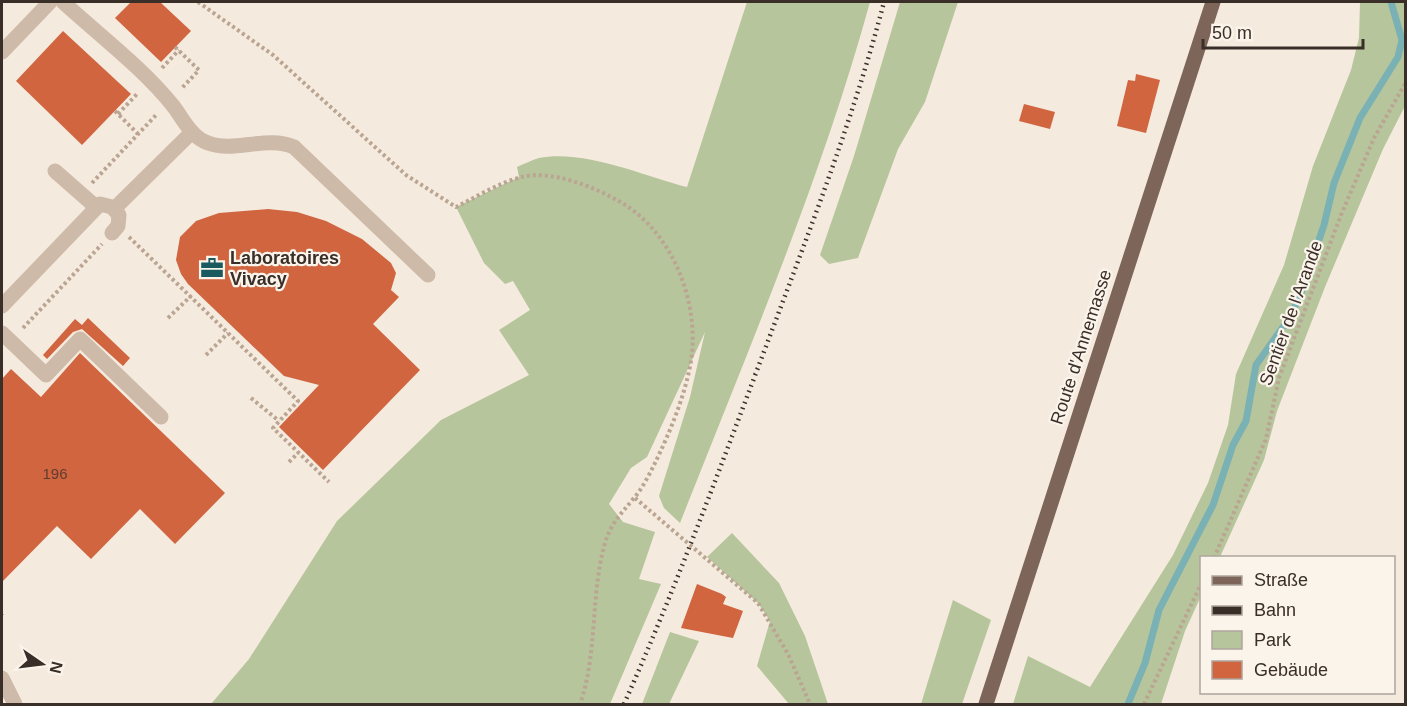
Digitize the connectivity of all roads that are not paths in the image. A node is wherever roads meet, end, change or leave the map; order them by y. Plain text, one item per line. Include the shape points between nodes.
1 (50, 2) edge
2 (63, 2) edge
3 (1213, 2) edge
4 (2, 52) edge
5 (192, 132) junction
6 (55, 171) dead end
7 (96, 207) junction
8 (114, 209) junction
9 (115, 230) road end
10 (428, 275) dead end
11 (2, 305) edge
12 (6, 337) edge
13 (161, 417) dead end
14 (2, 678) edge
15 (15, 705) edge
16 (986, 705) edge

1 - 4 street
2 - 5 street via 169,102
3 - 16 main road, Route d'Annemasse
5 - 8 street
5 - 10 street via 206,143 218,145 271,142 294,147
6 - 7 street
7 - 8 street via 104,204
7 - 11 street
8 - 9 street via 119,215
12 - 13 street via 46,375 80,339
14 - 15 street

